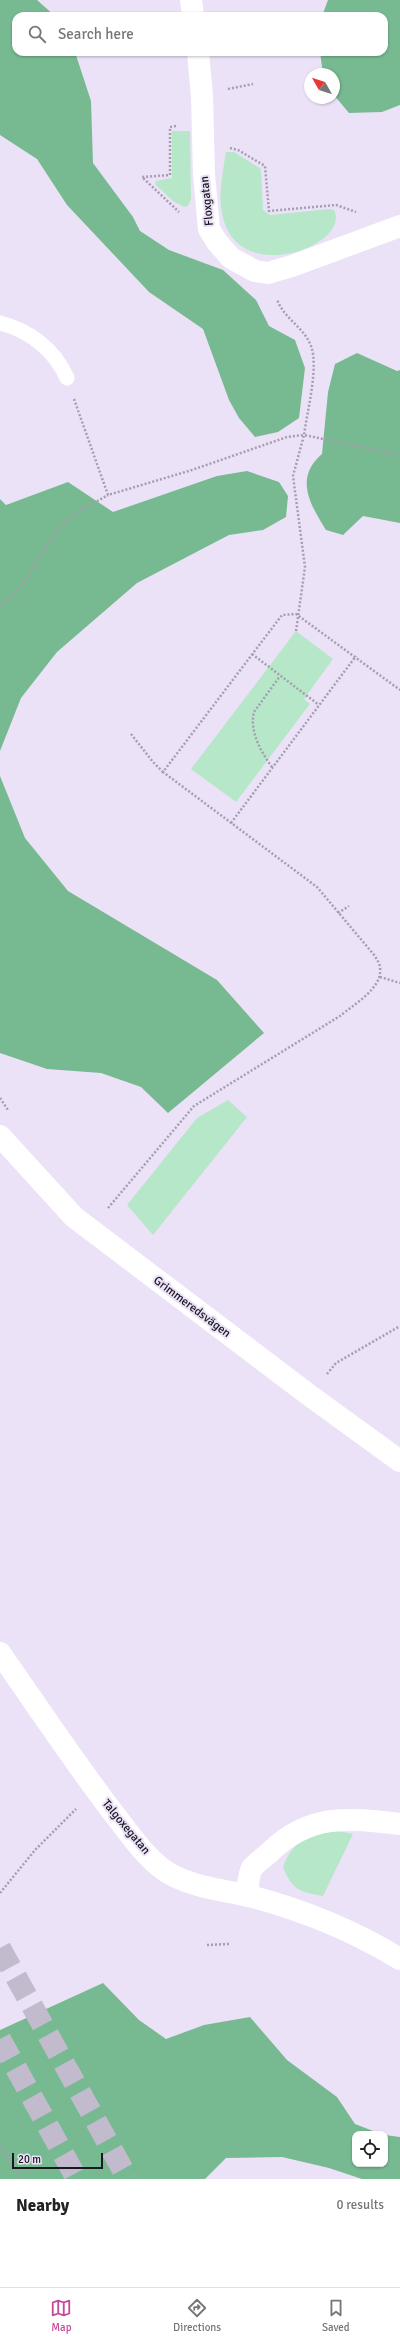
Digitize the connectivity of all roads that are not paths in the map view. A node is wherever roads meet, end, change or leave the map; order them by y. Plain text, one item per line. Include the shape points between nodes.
1 (191, 0) edge
2 (192, 12) edge
3 (198, 56) edge
4 (400, 226) edge
5 (0, 323) edge
6 (67, 378) road end
7 (0, 1136) edge
8 (400, 1461) edge
9 (0, 1653) edge
10 (400, 1824) edge
11 (246, 1896) junction
12 (400, 1959) edge

1 - 2 street
3 - 4 street, Floxgatan via 209,229 232,258 255,271 268,273
5 - 6 lane via 13,326 38,341 54,356
7 - 8 street, Grimmeredsvägen via 74,1217
9 - 11 street, Talgoxegatan via 96,1791 142,1849 170,1874 193,1884
10 - 11 street via 351,1819 324,1821 301,1830 279,1843 251,1869
11 - 12 street, Talgoxegatan via 301,1911 340,1926

